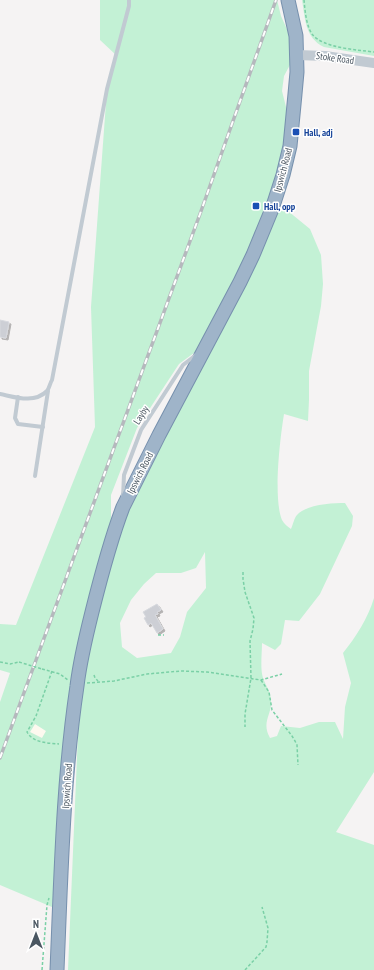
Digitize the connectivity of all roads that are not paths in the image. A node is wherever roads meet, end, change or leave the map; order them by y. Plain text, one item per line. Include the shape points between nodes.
1 (129, 0) edge
2 (288, 3) edge
3 (297, 55) junction
4 (374, 63) edge
5 (206, 348) junction
6 (48, 391) junction
7 (0, 394) edge
8 (18, 397) junction
9 (42, 428) junction
10 (35, 476) dead end
11 (123, 507) junction
12 (57, 970) edge

1 - 6 lane via 107,89
2 - 3 highway, Ipswich Road via 296,36
3 - 4 street, Stoke Road via 326,56
3 - 5 highway, Ipswich Road via 290,146 283,175 254,255
5 - 11 highway, Ipswich Road
5 - 11 lane, Layby via 183,365 141,430 124,475
6 - 8 lane via 39,397
6 - 9 lane
7 - 8 lane
8 - 9 lane via 16,422
9 - 10 lane
11 - 12 highway, Ipswich Road via 112,536 83,650 81,682 68,757

